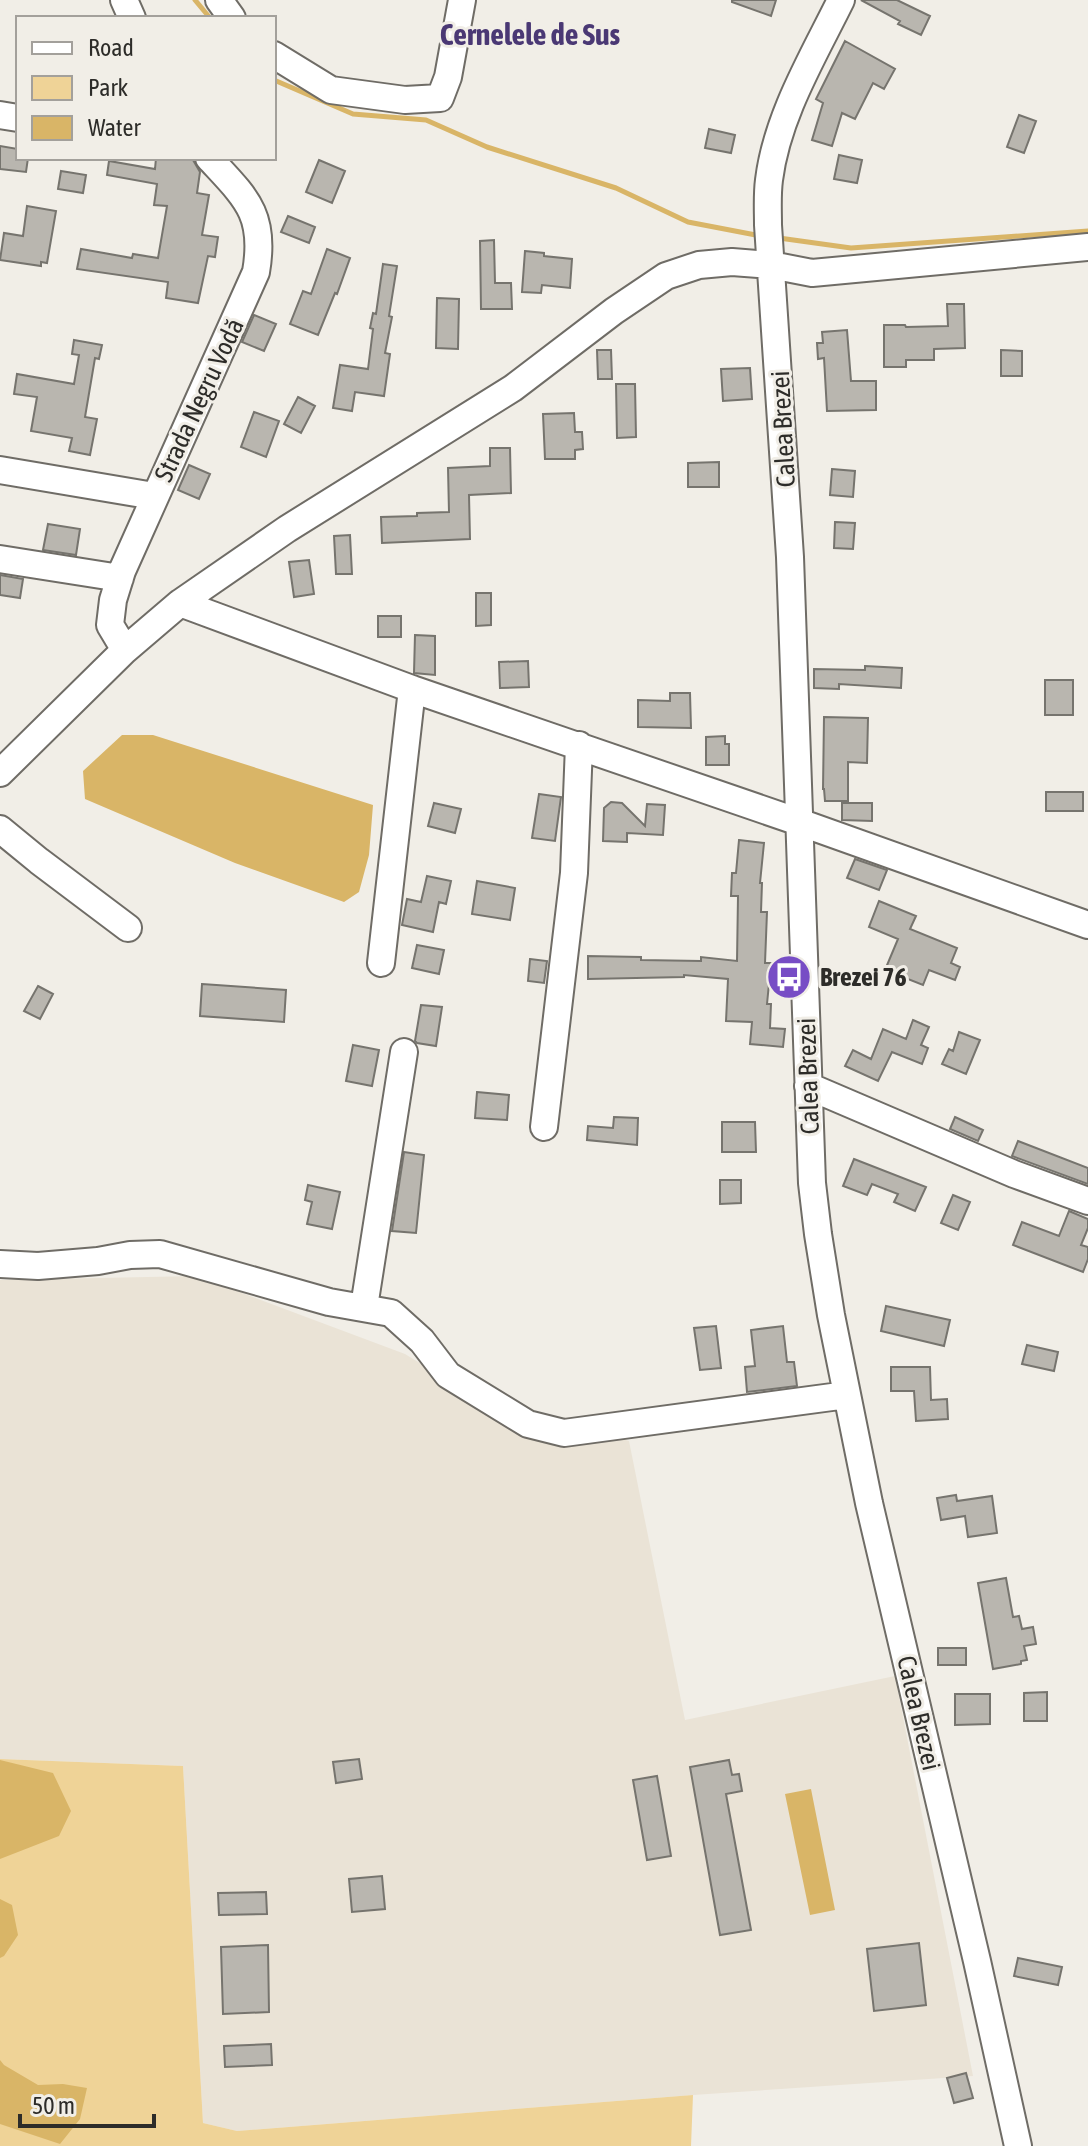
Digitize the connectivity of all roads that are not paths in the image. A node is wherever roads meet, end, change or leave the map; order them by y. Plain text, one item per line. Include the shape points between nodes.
1 (462, 0) edge
2 (841, 0) edge
3 (276, 56) edge
4 (211, 160) edge
5 (1088, 247) edge
6 (771, 265) junction
7 (0, 470) edge
8 (154, 496) junction
9 (0, 559) edge
10 (120, 578) junction
11 (180, 603) junction
12 (125, 650) junction
13 (412, 689) junction
14 (579, 745) junction
15 (0, 773) edge
16 (799, 822) junction
17 (0, 829) edge
18 (1088, 925) edge
19 (128, 928) dead end
20 (381, 963) dead end
21 (404, 1052) dead end
22 (808, 1086) junction
23 (544, 1127) dead end
24 (1088, 1201) edge
25 (0, 1264) edge
26 (364, 1307) junction
27 (847, 1395) junction
28 (1018, 2146) edge

1 - 3 street via 440,98 405,100 331,90
2 - 6 street, Calea Brezei via 780,131 769,181
4 - 8 street, Strada Negru Vodă via 251,208 260,248 256,272
5 - 6 street via 812,273
6 - 11 street via 699,265 666,276 513,388 287,529
6 - 16 street, Calea Brezei via 790,557
7 - 8 street
8 - 10 street, Strada Negru Vodă
9 - 10 street
10 - 12 street, Strada Negru Vodă via 110,625
11 - 12 street
11 - 13 street
12 - 15 street
13 - 14 street
13 - 20 street
14 - 16 street
14 - 23 street via 574,873
16 - 18 street
16 - 22 street, Calea Brezei
17 - 19 street
21 - 26 street
22 - 24 street
22 - 27 street, Calea Brezei via 818,1234
25 - 26 street via 38,1266 160,1254
26 - 27 street via 391,1313 448,1375 528,1424 564,1433
27 - 28 street, Calea Brezei

